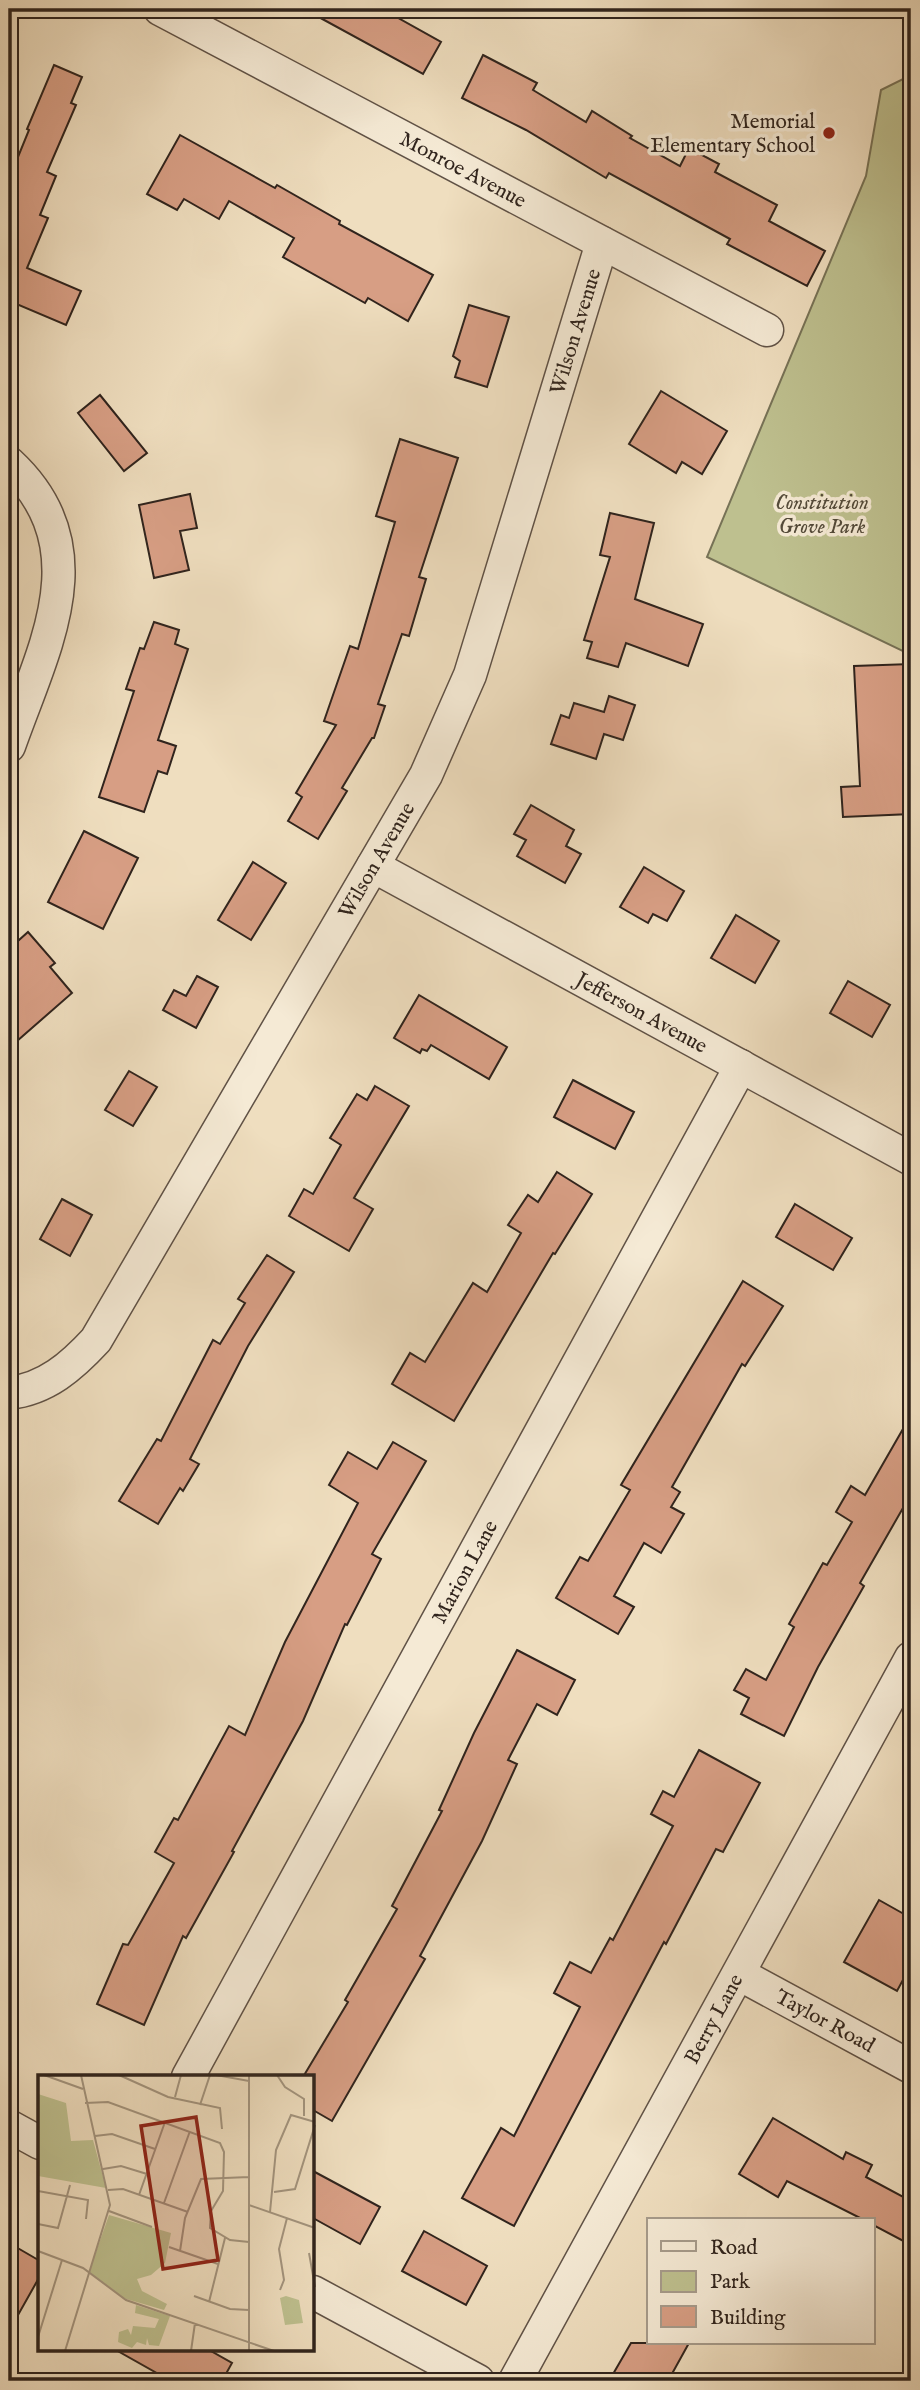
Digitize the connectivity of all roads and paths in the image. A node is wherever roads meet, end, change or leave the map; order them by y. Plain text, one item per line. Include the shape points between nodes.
1 (160, 9) edge
2 (602, 243) junction
3 (767, 330) dead end
4 (9, 463) edge
5 (9, 746) edge
6 (373, 866) junction
7 (741, 1066) junction
8 (911, 1159) edge
9 (9, 1393) edge
10 (911, 1658) edge
11 (739, 1973) junction
12 (911, 2067) edge
13 (189, 2075) edge
14 (9, 2126) edge
15 (38, 2142) edge
16 (315, 2293) edge
17 (478, 2381) edge
18 (515, 2381) edge

1 - 2 street, Monroe Avenue
2 - 3 street, Monroe Avenue
2 - 6 street, Wilson Avenue via 470,675 426,775
4 - 5 street via 32,487 48,516 58,547 60,580 55,613
6 - 7 street, Jefferson Avenue
6 - 9 street, Wilson Avenue via 96,1340 74,1364 46,1382
7 - 8 street, Jefferson Avenue
7 - 13 street, Marion Lane
10 - 11 street, Berry Lane
11 - 12 street, Taylor Road
11 - 18 street, Berry Lane
14 - 15 street
16 - 17 street

